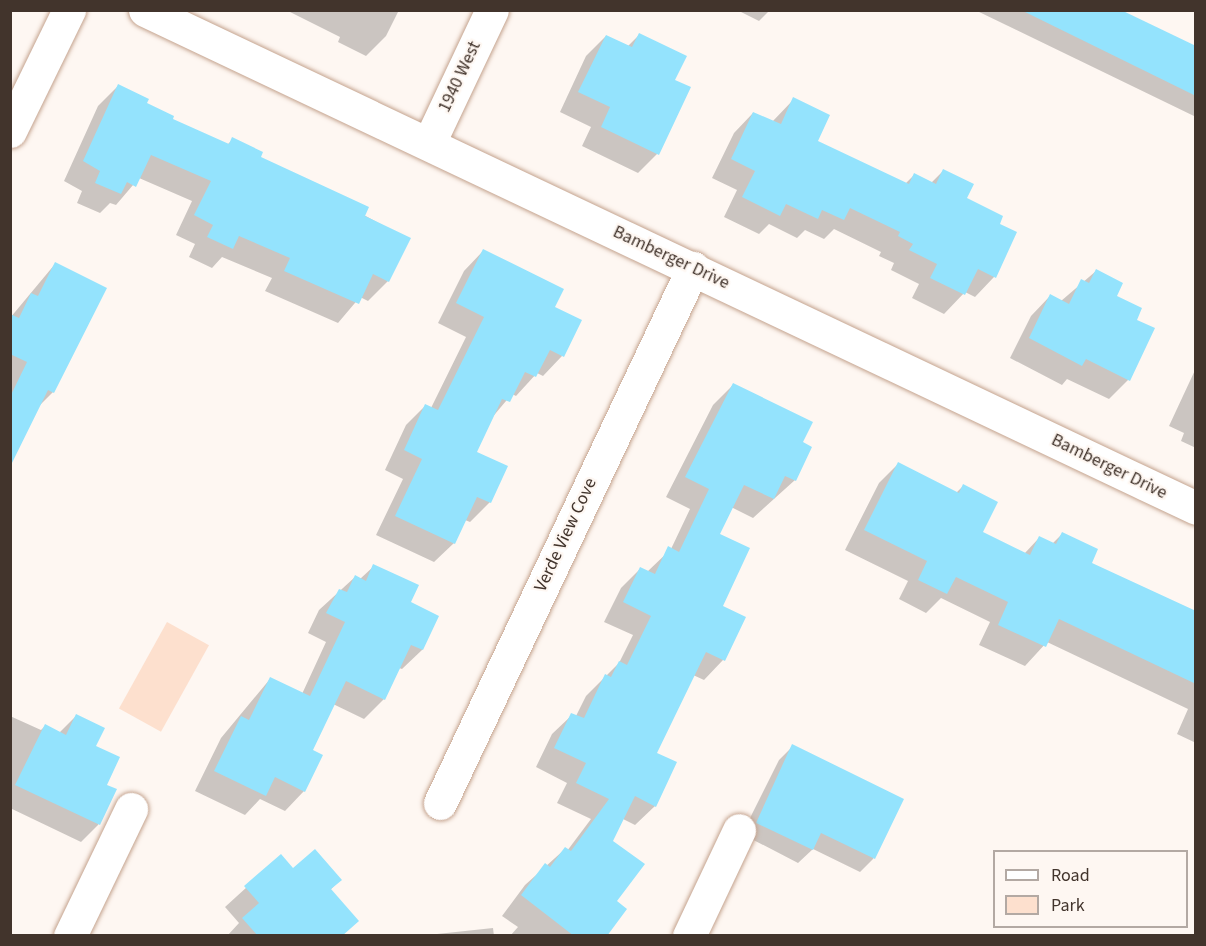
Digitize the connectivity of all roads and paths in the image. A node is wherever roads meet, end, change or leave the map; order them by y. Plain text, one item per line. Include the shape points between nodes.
1 (69, 10) edge
2 (145, 10) edge
3 (492, 10) edge
4 (10, 131) edge
5 (429, 143) junction
6 (693, 268) junction
7 (1196, 508) edge
8 (440, 803) dead end
9 (131, 809) dead end
10 (739, 830) dead end
11 (70, 936) edge
12 (689, 936) edge

1 - 4 street
2 - 5 street, Bamberger Drive
3 - 5 street, 1940 West
5 - 6 street, Bamberger Drive
6 - 7 street, Bamberger Drive
6 - 8 street, Verde View Cove
9 - 11 street
10 - 12 street

